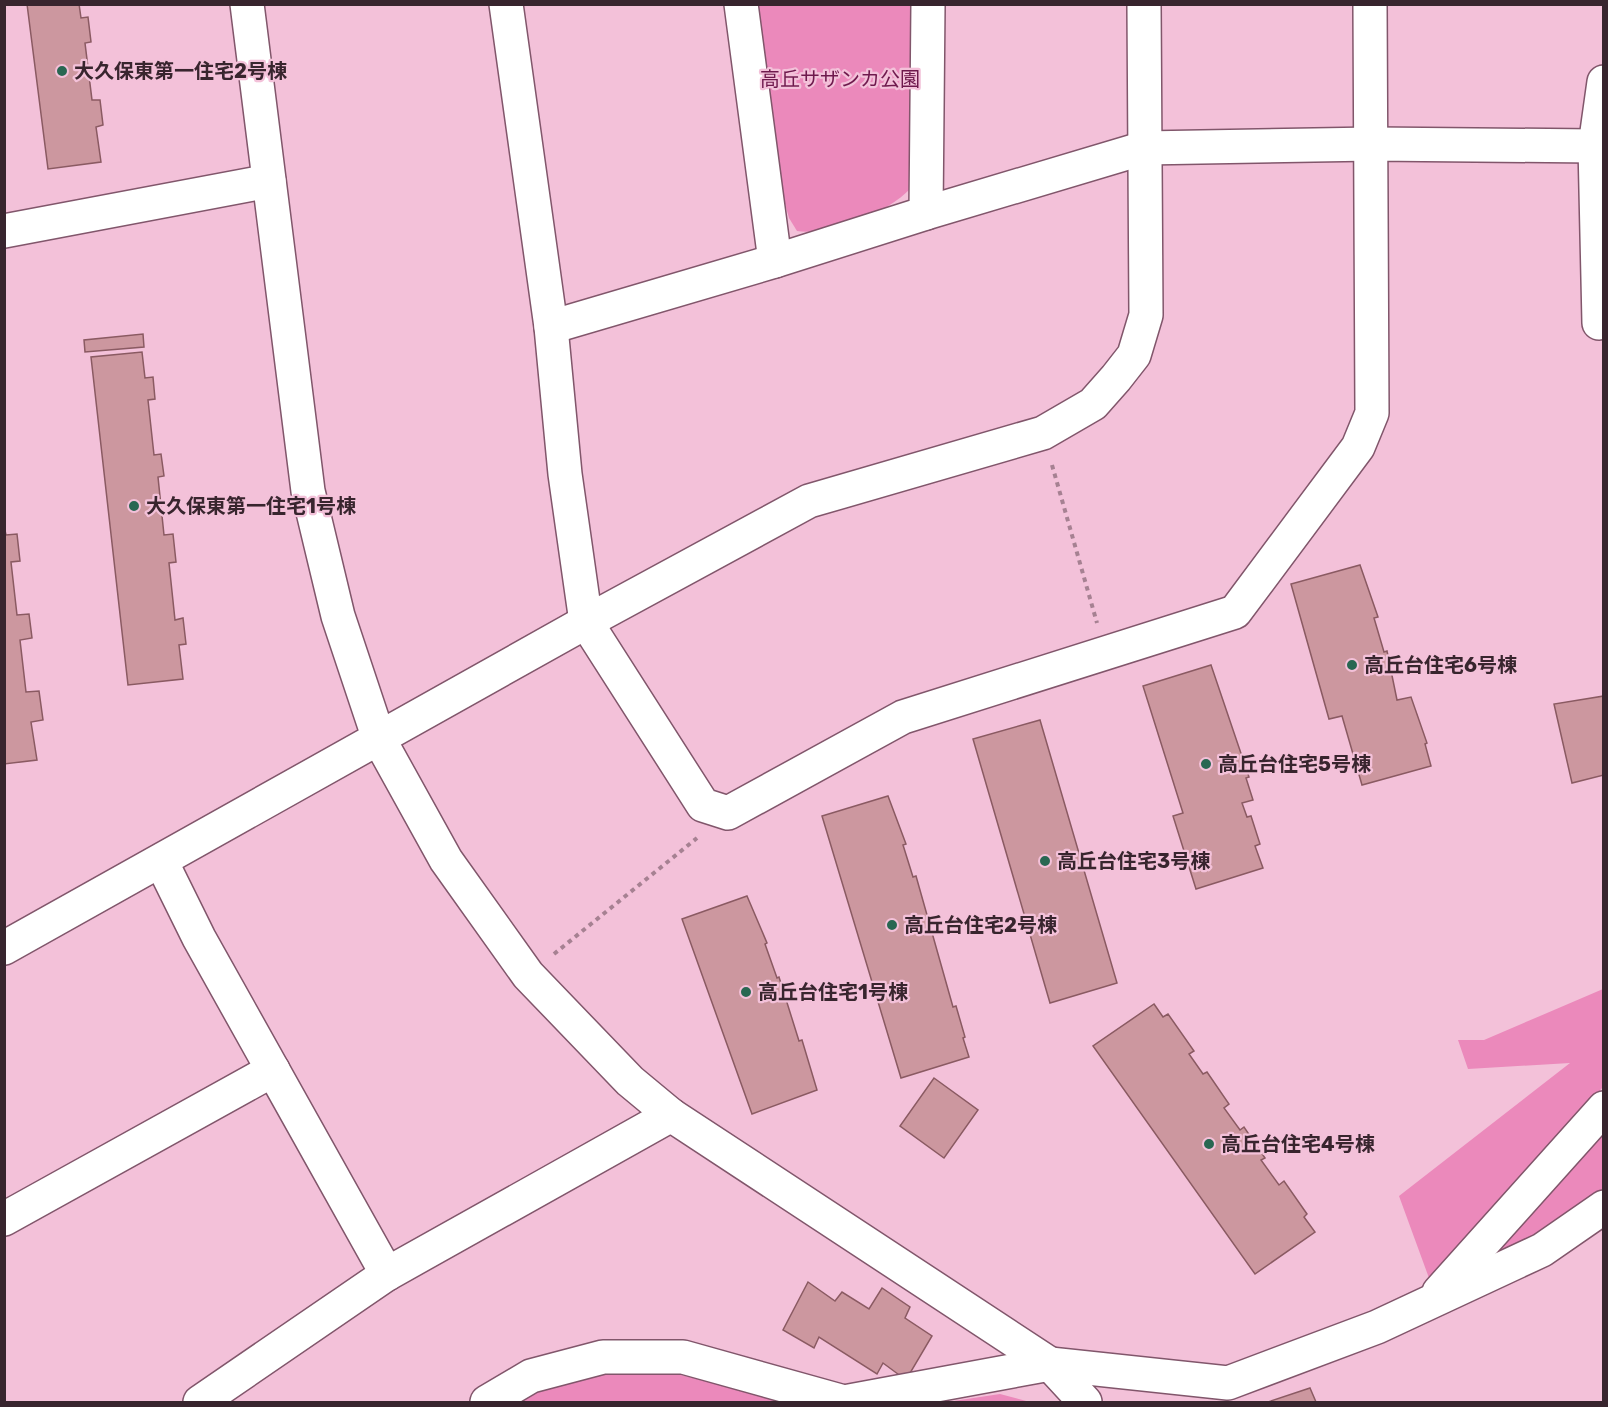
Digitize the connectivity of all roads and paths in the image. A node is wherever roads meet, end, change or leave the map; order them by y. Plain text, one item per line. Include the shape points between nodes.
1 (247, 4) edge
2 (506, 4) edge
3 (741, 4) edge
4 (928, 4) edge
5 (1144, 4) edge
6 (1371, 4) edge
7 (1604, 82) edge
8 (1373, 144) junction
9 (1595, 146) junction
10 (1144, 148) junction
11 (269, 181) junction
12 (926, 213) junction
13 (4, 231) edge
14 (775, 261) junction
15 (1599, 323) dead end
16 (551, 327) junction
17 (1043, 433) junction
18 (586, 622) junction
19 (1105, 652) junction
20 (379, 739) junction
21 (728, 813) junction
22 (161, 861) junction
23 (4, 948) edge
24 (528, 975) junction
25 (273, 1070) junction
26 (1604, 1108) edge
27 (671, 1115) junction
28 (1604, 1207) edge
29 (4, 1219) edge
30 (387, 1274) junction
31 (1432, 1300) junction
32 (1050, 1364) junction
33 (200, 1402) edge
34 (487, 1402) edge
35 (1085, 1402) edge

1 - 11 street
2 - 16 street
3 - 14 street
4 - 12 street
5 - 10 street
6 - 8 street
7 - 9 street
8 - 9 street
8 - 10 street
8 - 19 street via 1372,413 1358,447 1235,612
9 - 15 street
10 - 12 street
10 - 17 street via 1146,315 1134,355 1093,404
11 - 13 street
11 - 20 street via 308,491 338,616
12 - 14 street
14 - 16 street
16 - 18 street via 565,474
17 - 18 street via 809,501
17 - 19 path
18 - 20 street
18 - 21 street via 704,805
19 - 21 street via 903,717
20 - 22 street
20 - 24 street via 446,860
21 - 24 path
22 - 23 street
22 - 25 street
24 - 27 street via 630,1081
25 - 29 street
25 - 30 street
26 - 31 street
27 - 30 street
27 - 32 street
28 - 31 street via 1542,1251
30 - 33 street
31 - 32 street via 1377,1327 1228,1383
32 - 34 street via 844,1402 683,1357 603,1357 531,1376
32 - 35 street

